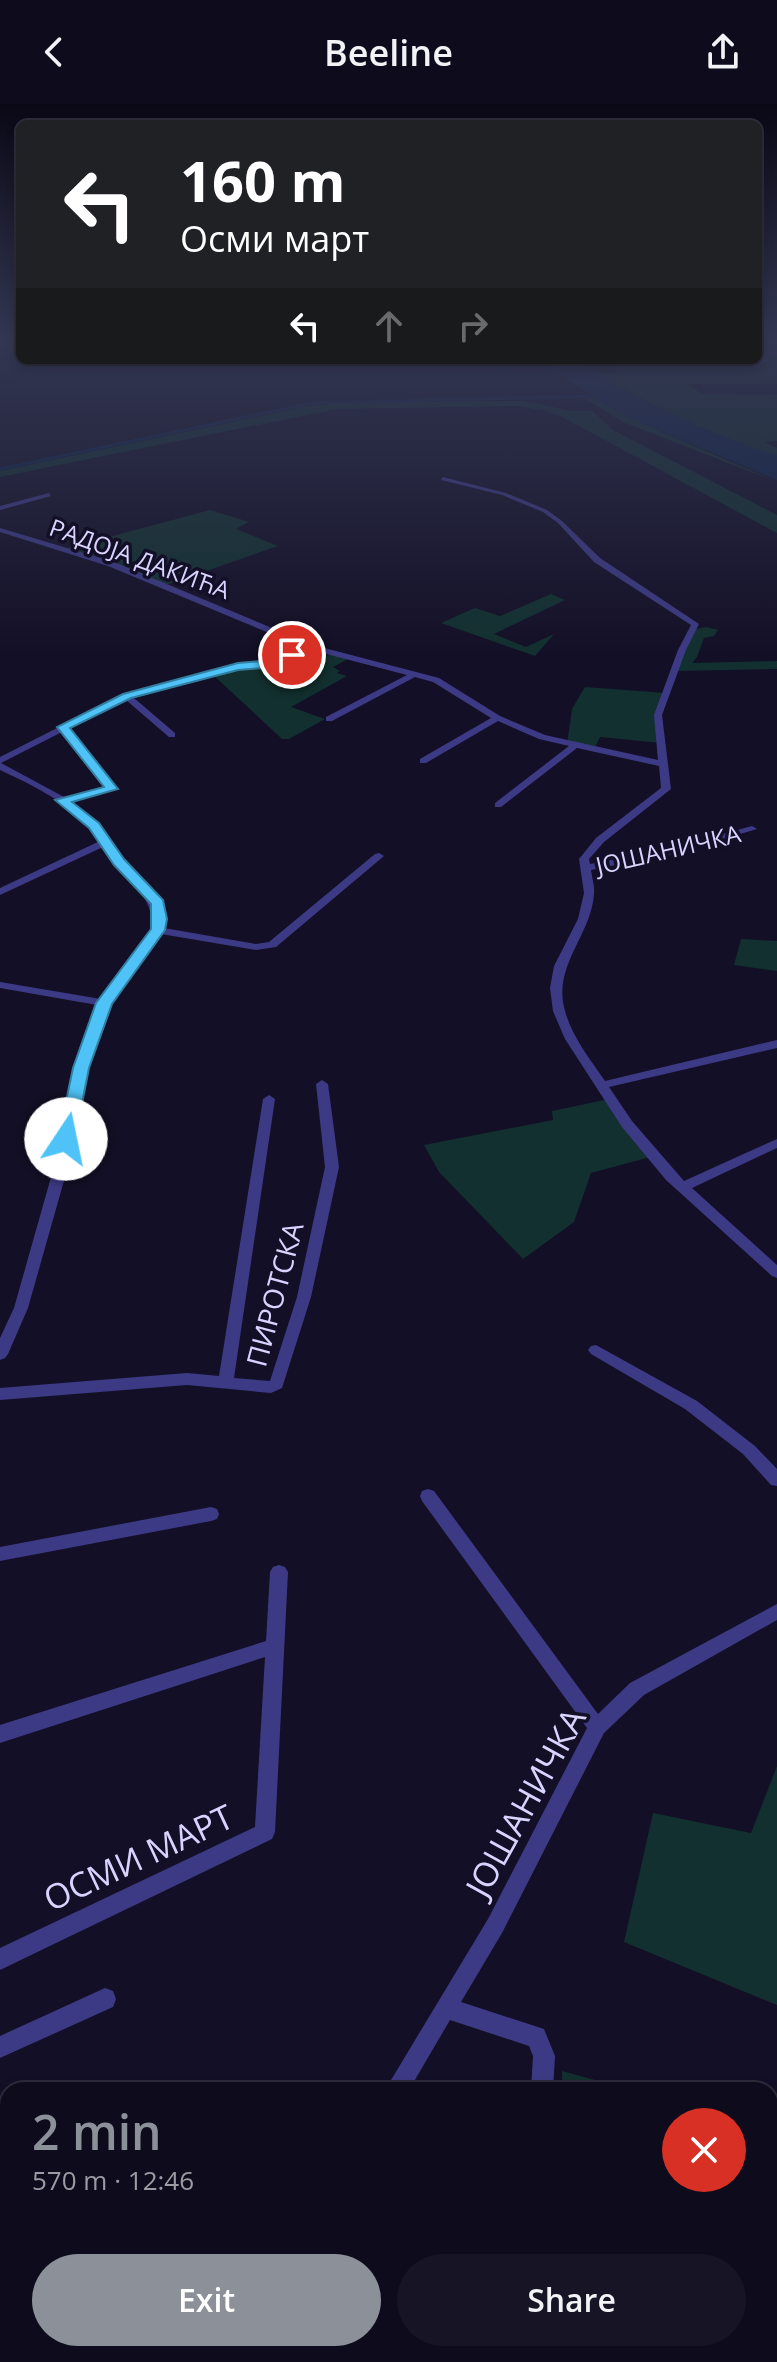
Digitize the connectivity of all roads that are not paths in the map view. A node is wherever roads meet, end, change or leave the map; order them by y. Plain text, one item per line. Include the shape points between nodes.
1 (443, 479) dead end
2 (49, 495) dead end
3 (0, 508) edge
4 (0, 530) edge
5 (310, 647) junction
6 (415, 674) junction
7 (127, 696) junction
8 (497, 718) junction
9 (329, 719) dead end
10 (63, 727) junction
11 (172, 735) dead end
12 (574, 746) junction
13 (423, 761) dead end
14 (0, 763) edge
15 (663, 764) junction
16 (62, 800) junction
17 (498, 805) dead end
18 (752, 829) dead end
19 (105, 842) junction
20 (379, 856) dead end
21 (584, 868) junction
22 (0, 892) edge
23 (158, 930) junction
24 (0, 985) edge
25 (104, 1003) junction
26 (777, 1044) edge
27 (322, 1084) dead end
28 (602, 1085) junction
29 (269, 1099) dead end
30 (777, 1143) edge
31 (683, 1187) junction
32 (777, 1273) edge
33 (596, 1350) dead end
34 (0, 1354) edge
35 (226, 1381) junction
36 (0, 1394) edge
37 (777, 1480) edge
38 (428, 1496) dead end
39 (211, 1514) dead end
40 (0, 1554) edge
41 (279, 1572) dead end
42 (777, 1611) edge
43 (274, 1646) junction
44 (597, 1727) junction
45 (0, 1734) edge
46 (0, 1959) edge
47 (105, 1999) dead end
48 (446, 2008) junction
49 (0, 2047) edge
50 (401, 2082) edge
51 (542, 2082) edge

1 - 15 street via 545,511 597,560 695,624 658,715
2 - 3 street, РАДОЈА ДАКИЋА
4 - 5 street, РАДОЈА ДАКИЋА via 111,564
5 - 6 street
5 - 7 street via 275,664 238,667
6 - 8 street via 436,680
6 - 9 street
7 - 10 street
7 - 11 street
8 - 12 street
8 - 13 street
10 - 14 street
10 - 16 street via 112,789
12 - 15 street
12 - 17 street
14 - 16 street
15 - 21 street, ЈОШАНИЧКА via 666,789 600,840 584,859
16 - 19 street
18 - 21 street, ЈОШАНИЧКА
19 - 22 street
19 - 23 street via 158,903
20 - 23 street via 272,945 256,947
21 - 28 street, ЈОШАНИЧКА via 589,893 583,919 560,966 557,999 571,1039
23 - 25 street
24 - 25 street
25 - 34 street via 81,1068 62,1163 21,1308
26 - 28 street
27 - 35 street, ПИРОТСКА via 332,1167 304,1297 278,1382 271,1387
28 - 31 street, ЈОШАНИЧКА via 627,1124
29 - 35 street
30 - 31 street
31 - 32 street, ЈОШАНИЧКА
33 - 37 street via 695,1407
35 - 36 street, ПИРОТСКА via 148,1380
38 - 44 street
39 - 40 street
41 - 43 street, ОСМИ МАРТ
42 - 44 street, ЈОШАНИЧКА via 637,1689
43 - 45 street
43 - 46 street, ОСМИ МАРТ via 265,1832
44 - 48 street, ЈОШАНИЧКА via 495,1926
47 - 49 street
48 - 50 street, ЈОШАНИЧКА
48 - 51 street via 536,2037 544,2056

